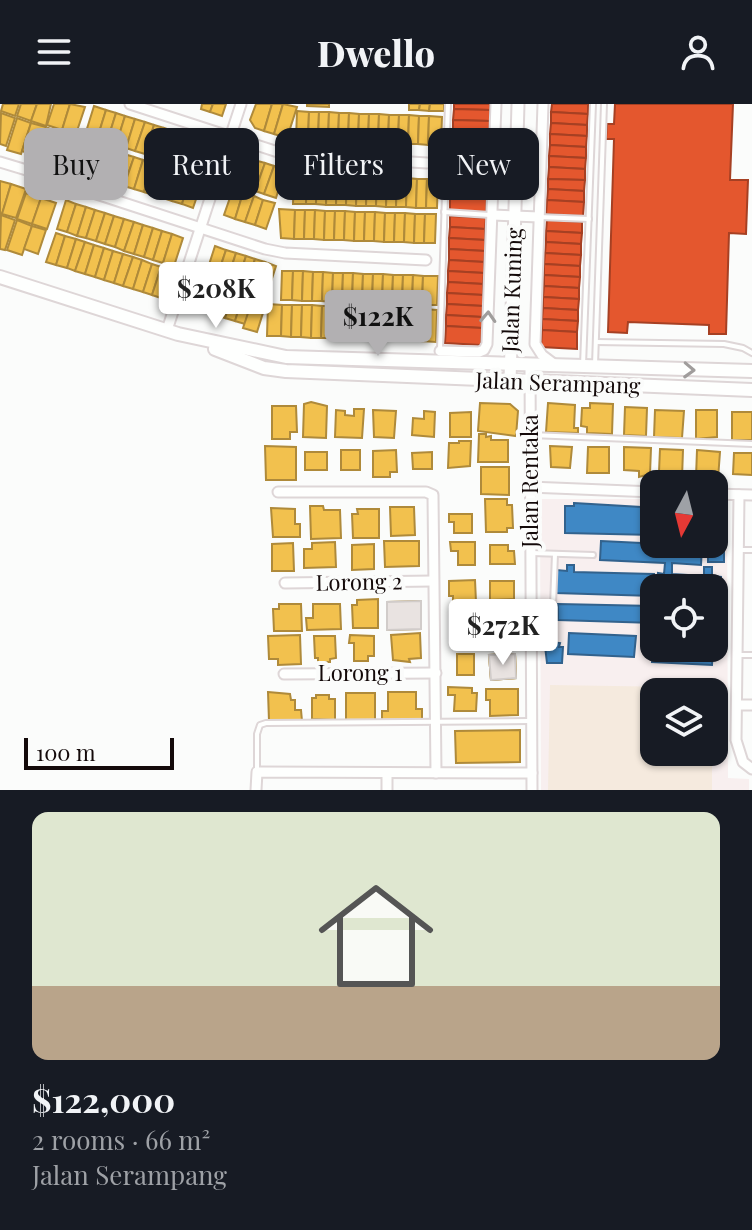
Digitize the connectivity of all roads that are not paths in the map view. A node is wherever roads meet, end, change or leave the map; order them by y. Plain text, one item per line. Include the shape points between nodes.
1 (130, 104) edge
2 (241, 104) edge
3 (448, 104) edge
4 (496, 104) edge
5 (518, 104) edge
6 (543, 104) edge
7 (593, 104) edge
8 (604, 104) edge
9 (206, 128) edge
10 (234, 128) edge
11 (259, 144) edge
12 (0, 162) edge
13 (427, 163) dead end
14 (24, 169) edge
15 (115, 200) edge
16 (211, 200) edge
17 (444, 212) junction
18 (493, 215) junction
19 (515, 216) junction
20 (539, 217) junction
21 (589, 219) junction
22 (202, 228) junction
23 (426, 260) dead end
24 (0, 277) edge
25 (172, 332) junction
26 (596, 342) junction
27 (440, 351) joint
28 (752, 353) edge
29 (510, 364) junction
30 (530, 365) junction
31 (558, 366) junction
32 (589, 367) junction
33 (752, 371) edge
34 (510, 381) junction
35 (530, 382) junction
36 (752, 390) edge
37 (530, 435) junction
38 (752, 444) edge
39 (529, 487) junction
40 (640, 491) edge
41 (278, 492) dead end
42 (728, 495) edge
43 (739, 495) junction
44 (752, 495) edge
45 (738, 550) junction
46 (752, 550) edge
47 (530, 553) junction
48 (555, 554) junction
49 (593, 555) dead end
50 (433, 581) junction
51 (285, 583) dead end
52 (738, 602) junction
53 (752, 602) edge
54 (552, 631) dead end
55 (737, 655) junction
56 (752, 655) edge
57 (436, 673) junction
58 (284, 674) dead end
59 (737, 705) junction
60 (752, 705) edge
61 (531, 721) junction
62 (436, 722) junction
63 (752, 769) edge
64 (257, 772) junction
65 (387, 773) junction
66 (436, 773) junction
67 (532, 773) junction
68 (256, 790) edge
69 (387, 790) edge
70 (532, 790) edge

1 - 9 street
2 - 10 street
3 - 17 lane
4 - 18 street
5 - 19 street, Jalan Kuning
6 - 20 street
7 - 21 lane
8 - 26 lane
11 - 13 street via 298,156
12 - 14 street
15 - 22 street
16 - 22 street
17 - 18 lane
17 - 27 lane
18 - 19 street
27 -> 18 street via 479,352 487,344
19 - 20 street
19 - 29 street, Jalan Kuning
20 - 21 lane
20 - 31 street via 535,344
21 - 32 lane
22 - 23 street via 285,253
22 - 25 street
24 - 25 main road, Jalan Serampang
25 - 29 main road, Jalan Serampang via 286,357
25 - 34 main road, Jalan Serampang via 264,368
26 - 28 lane via 724,344
26 - 32 lane
29 - 30 main road, Jalan Serampang
29 - 34 street, Jalan Kuning
30 - 31 main road, Jalan Serampang
30 - 35 street, Jalan Rentaka
31 - 32 main road, Jalan Serampang
32 -> 33 main road, Jalan Serampang
34 - 35 main road, Jalan Serampang
35 - 36 main road, Jalan Serampang
35 - 37 street, Jalan Rentaka
37 - 38 lane
37 - 39 street, Jalan Rentaka
39 - 40 street
39 - 47 street, Jalan Rentaka
41 - 50 street via 433,495
42 - 43 street
43 - 44 street
43 - 45 street
45 - 46 lane
45 - 52 street
47 - 48 lane
47 - 61 street, Jalan Rentaka
48 - 49 lane
48 - 54 lane
50 - 51 street, Lorong 2
50 - 57 street
52 - 53 street
52 - 55 street
55 - 56 lane
55 - 59 street
57 - 58 street, Lorong 1
57 - 62 street
59 - 60 street
59 - 63 street via 737,749
61 - 62 lane
61 - 67 street, Jalan Rentaka
62 - 64 lane via 260,725
62 - 66 street
64 - 65 street
64 - 68 street
65 - 66 street
65 - 69 street
66 - 67 street
67 - 70 street, Jalan Rentaka

